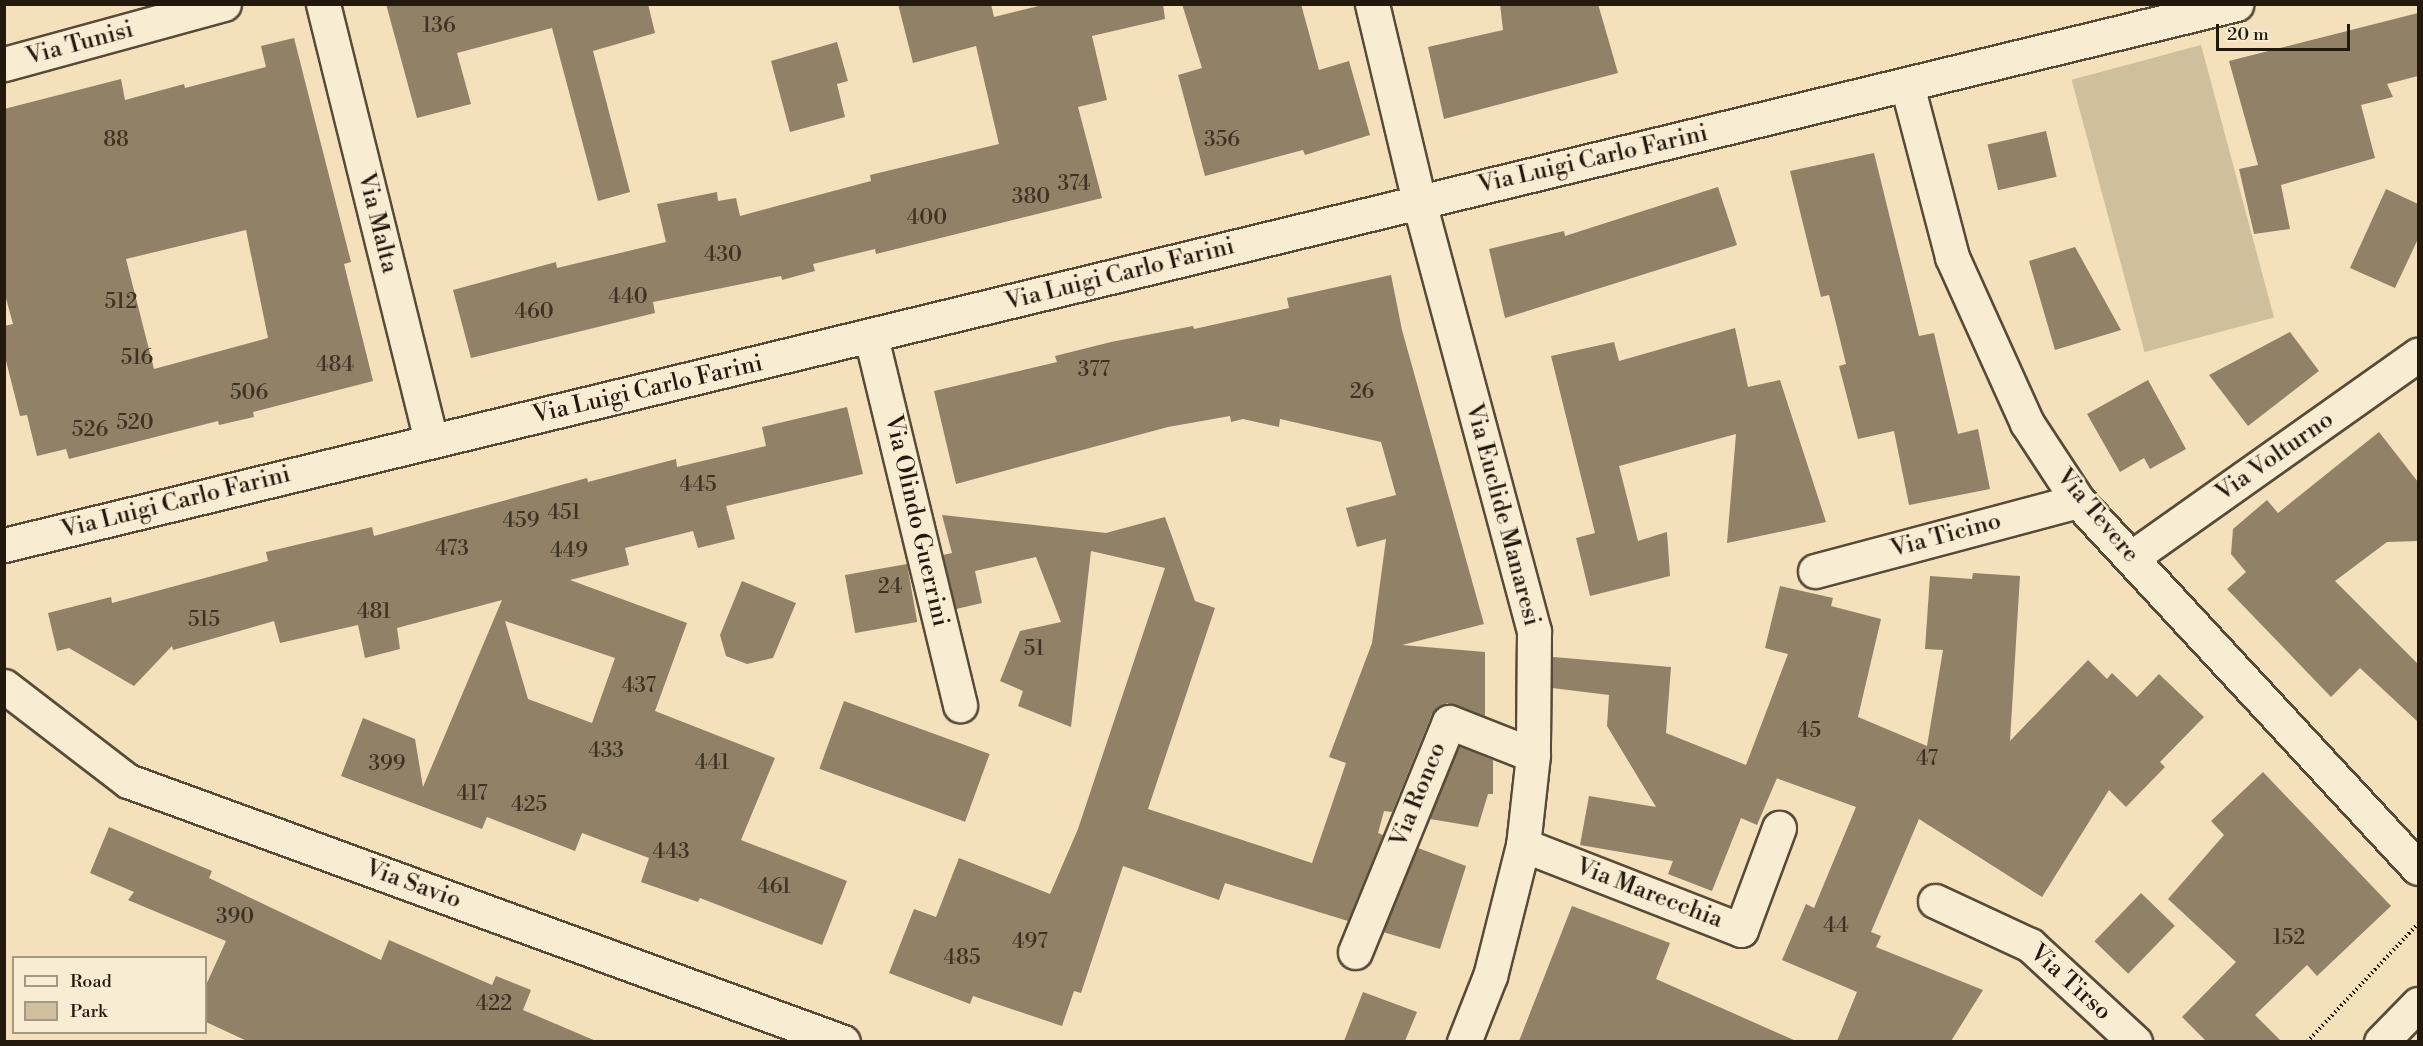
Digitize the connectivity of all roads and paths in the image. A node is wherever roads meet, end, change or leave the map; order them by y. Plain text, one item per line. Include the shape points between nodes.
1 (224, 4) edge
2 (323, 4) edge
3 (1372, 4) edge
4 (2236, 4) edge
5 (4, 64) edge
6 (1907, 86) junction
7 (1419, 202) junction
8 (872, 337) junction
9 (2418, 355) edge
10 (430, 441) junction
11 (2078, 501) junction
12 (4, 545) edge
13 (2131, 558) junction
14 (1815, 571) dead end
15 (4, 686) edge
16 (960, 705) dead end
17 (1533, 755) junction
18 (1779, 828) dead end
19 (1523, 845) junction
20 (2418, 868) edge
21 (1935, 901) dead end
22 (2418, 924) edge
23 (1354, 952) dead end
24 (2418, 1004) edge
25 (843, 1041) edge
26 (1464, 1041) edge
27 (2135, 1041) edge
28 (2307, 1041) edge
29 (2381, 1041) edge

1 - 5 street, Via Tunisi
2 - 10 street, Via Malta
3 - 7 street, Via Euclide Manaresi
4 - 6 street, Via Luigi Carlo Farini
6 - 7 street, Via Luigi Carlo Farini
6 - 11 street, Via Tevere via 1952,257 2027,423
7 - 8 street, Via Luigi Carlo Farini
7 - 17 street, Via Euclide Manaresi via 1534,631
8 - 10 street, Via Luigi Carlo Farini
8 - 16 street, Via Olindo Guerrini
9 - 13 street, Via Volturno
10 - 12 street, Via Luigi Carlo Farini
11 - 13 street, Via Tevere
11 - 14 street, Via Ticino
13 - 20 street, Via Tevere
15 - 25 street, Via Savio via 128,781
17 - 19 street, Via Euclide Manaresi
17 - 23 street, Via Ronco via 1449,722
18 - 19 street, Via Marecchia via 1741,930
19 - 26 street, Via Euclide Manaresi via 1490,976
21 - 27 street, Via Tirso via 2030,945
22 - 28 path
24 - 29 street

